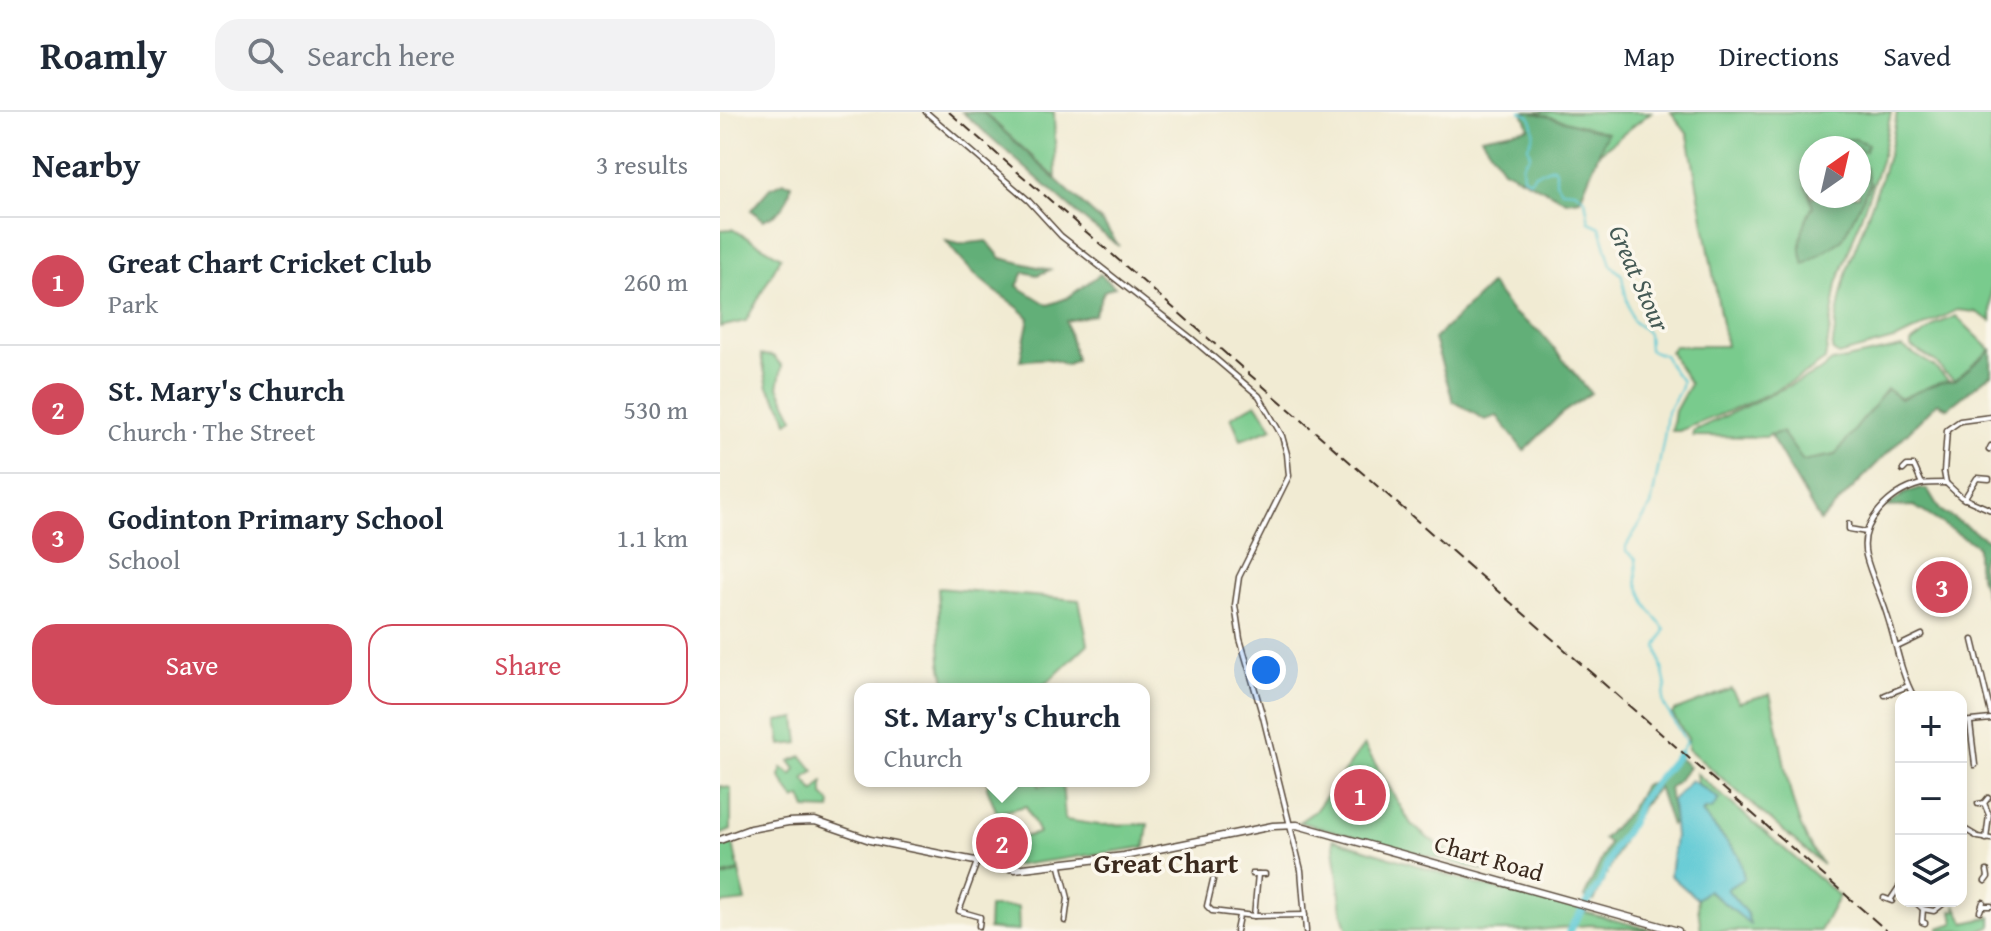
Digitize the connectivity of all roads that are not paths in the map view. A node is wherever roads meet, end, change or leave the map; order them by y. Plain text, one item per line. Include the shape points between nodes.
1 (926, 112) edge
2 (1991, 417) edge
3 (1904, 466) dead end
4 (1974, 472) dead end
5 (1977, 478) junction
6 (1989, 479) dead end
7 (1946, 483) junction
8 (1922, 484) junction
9 (1964, 499) junction
10 (1991, 510) edge
11 (1848, 528) dead end
12 (1866, 532) junction
13 (1922, 635) dead end
14 (1915, 639) junction
15 (1973, 640) dead end
16 (1918, 646) dead end
17 (1897, 647) junction
18 (1908, 686) junction
19 (1911, 691) edge
20 (1890, 695) dead end
21 (1991, 716) edge
22 (1967, 723) edge
23 (1970, 723) junction
24 (1975, 765) dead end
25 (1983, 802) dead end
26 (1289, 824) junction
27 (1967, 830) edge
28 (1988, 839) edge
29 (720, 840) edge
30 (977, 862) junction
31 (1059, 863) junction
32 (1265, 874) dead end
33 (1211, 884) dead end
34 (1895, 895) edge
35 (1884, 898) dead end
36 (1991, 906) edge
37 (1921, 907) edge
38 (1938, 907) edge
39 (1982, 907) dead end
40 (1923, 909) junction
41 (1305, 915) junction
42 (1239, 916) junction
43 (1254, 916) junction
44 (1065, 921) dead end
45 (1921, 923) dead end
46 (979, 926) dead end
47 (1236, 931) edge
48 (1306, 931) edge
49 (1678, 931) edge

1 - 26 street via 1028,200 1061,236 1259,396 1282,436 1289,476 1239,577 1235,605
2 - 7 street via 1950,427
3 - 8 street via 1917,468
4 - 5 street
5 - 6 street
5 - 9 street
7 - 8 street
7 - 9 street
8 - 12 street via 1893,498 1875,514
9 - 10 street
11 - 12 street
12 - 17 street via 1866,555
13 - 14 street
14 - 16 street
14 - 17 street
15 - 21 street
17 - 18 street
18 - 19 street
18 - 20 street
21 - 23 street
22 - 23 street
23 - 24 street
25 - 28 street via 1989,815
26 - 31 street
26 - 41 street via 1304,886
26 - 49 street, Chart Road
27 - 28 street
29 - 30 street via 750,829 815,821 870,840
30 - 31 street via 1015,869
30 - 46 street via 959,911 980,917
31 - 44 street via 1068,898
32 - 43 street via 1255,874
33 - 42 street via 1209,909
34 - 35 street
36 - 39 street
37 - 40 street
38 - 40 street
40 - 45 street
41 - 43 street
41 - 48 street
42 - 43 street
42 - 47 street

